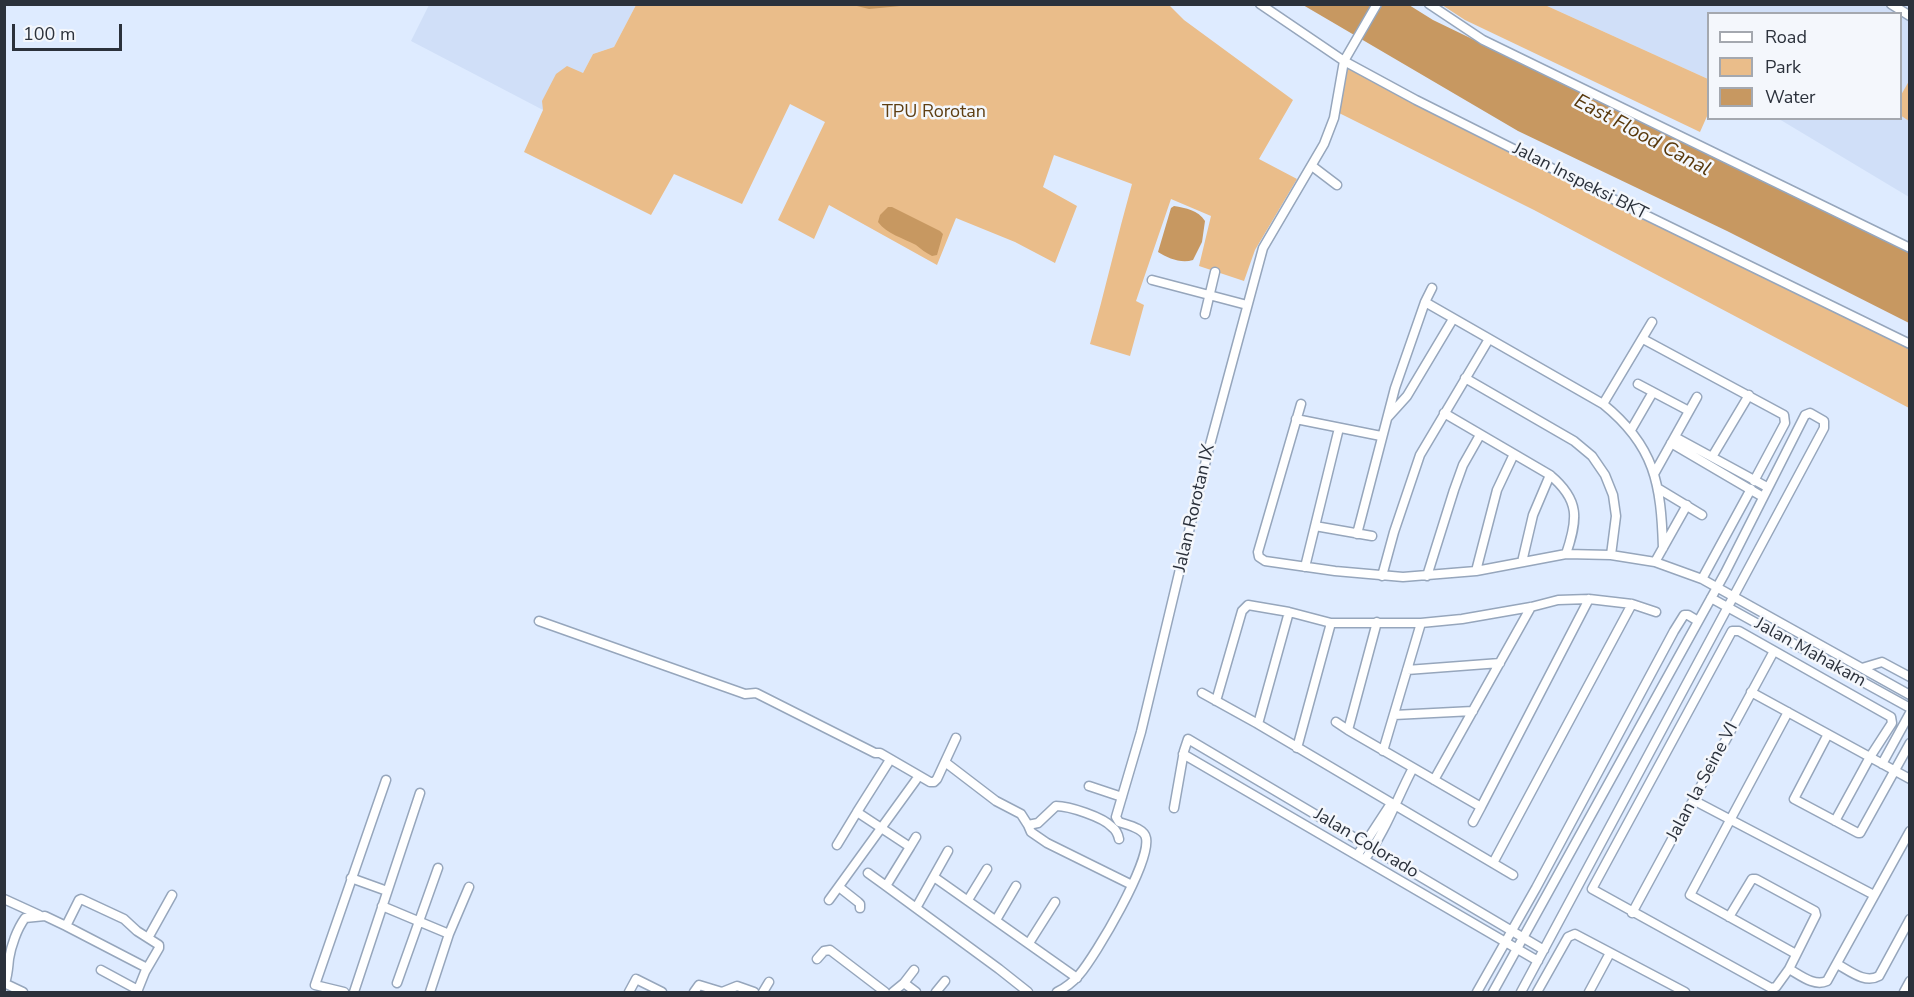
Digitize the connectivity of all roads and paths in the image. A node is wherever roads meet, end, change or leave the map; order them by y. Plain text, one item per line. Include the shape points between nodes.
1 (1260, 4) edge
2 (1377, 4) edge
3 (1429, 4) edge
4 (1891, 4) edge
5 (1910, 16) edge
6 (1346, 57) junction
7 (1312, 166) junction
8 (1338, 185) dead end
9 (1910, 248) edge
10 (1215, 272) dead end
11 (1152, 280) dead end
12 (1432, 288) dead end
13 (1209, 295) junction
14 (1425, 302) junction
15 (1247, 305) junction
16 (1205, 314) dead end
17 (1453, 319) junction
18 (1652, 322) dead end
19 (1489, 339) junction
20 (1643, 339) junction
21 (1910, 344) edge
22 (1465, 378) junction
23 (1638, 384) dead end
24 (1653, 392) junction
25 (1749, 395) junction
26 (1697, 397) dead end
27 (1301, 404) dead end
28 (1603, 404) junction
29 (1689, 411) junction
30 (1444, 413) junction
31 (1296, 419) junction
32 (1386, 420) junction
33 (1339, 428) junction
34 (1631, 430) junction
35 (1480, 435) junction
36 (1381, 436) junction
37 (1673, 440) junction
38 (1514, 454) junction
39 (1712, 457) junction
40 (1654, 474) junction
41 (1550, 475) junction
42 (1750, 484) junction
43 (1767, 488) junction
44 (1659, 489) junction
45 (1763, 497) junction
46 (1687, 505) junction
47 (1702, 515) dead end
48 (1315, 526) junction
49 (1357, 534) junction
50 (1372, 536) dead end
51 (1663, 548) junction
52 (1566, 554) junction
53 (1611, 555) junction
54 (1522, 562) junction
55 (1655, 562) junction
56 (1305, 567) junction
57 (1476, 571) junction
58 (1382, 576) junction
59 (1427, 576) junction
60 (1702, 579) junction
61 (1717, 587) junction
62 (1733, 596) junction
63 (1711, 598) junction
64 (1589, 599) junction
65 (1632, 604) junction
66 (1532, 607) junction
67 (1727, 608) junction
68 (1289, 612) junction
69 (1656, 612) dead end
70 (539, 621) dead end
71 (1698, 621) junction
72 (1377, 622) junction
73 (1331, 623) junction
74 (1421, 623) junction
75 (1774, 651) junction
76 (1500, 663) junction
77 (1862, 668) junction
78 (1407, 670) junction
79 (1910, 677) edge
80 (1751, 692) junction
81 (1202, 693) dead end
82 (1910, 695) edge
83 (1216, 701) junction
84 (1910, 708) edge
85 (1473, 711) junction
86 (1788, 712) junction
87 (1910, 713) edge
88 (1394, 715) junction
89 (1336, 722) dead end
90 (1258, 724) junction
91 (1347, 730) junction
92 (1827, 734) junction
93 (957, 738) dead end
94 (1910, 742) edge
95 (1297, 748) junction
96 (1383, 751) junction
97 (1183, 754) junction
98 (1870, 757) junction
99 (945, 762) junction
100 (888, 763) dead end
101 (1604, 764) junction
102 (1882, 764) junction
103 (1413, 768) junction
104 (1894, 770) junction
105 (1615, 771) junction
106 (1910, 779) edge
107 (386, 780) dead end
108 (916, 780) dead end
109 (1434, 780) junction
110 (1089, 786) dead end
111 (420, 793) dead end
112 (1122, 797) junction
113 (1693, 800) junction
114 (1395, 801) junction
115 (1481, 807) junction
116 (1174, 808) dead end
117 (857, 812) junction
118 (1730, 818) junction
119 (1835, 821) junction
120 (1473, 822) dead end
121 (1028, 825) junction
122 (880, 828) junction
123 (1910, 831) edge
124 (916, 837) dead end
125 (1119, 839) dead end
126 (1364, 843) junction
127 (837, 845) dead end
128 (910, 848) junction
129 (1373, 849) junction
130 (948, 851) dead end
131 (1386, 856) junction
132 (1362, 857) junction
133 (1494, 863) junction
134 (1379, 867) junction
135 (438, 868) dead end
136 (987, 869) dead end
137 (868, 873) dead end
138 (1513, 875) dead end
139 (934, 877) junction
140 (351, 878) junction
141 (1132, 885) junction
142 (886, 886) junction
143 (1016, 886) dead end
144 (469, 887) dead end
145 (839, 887) junction
146 (387, 891) junction
147 (172, 895) dead end
148 (1874, 895) junction
149 (4, 899) edge
150 (829, 900) dead end
151 (968, 900) junction
152 (1055, 902) dead end
153 (382, 906) junction
154 (860, 908) dead end
155 (916, 908) junction
156 (1632, 913) junction
157 (41, 916) junction
158 (1729, 917) junction
159 (1910, 919) edge
160 (996, 920) junction
161 (420, 921) junction
162 (66, 926) junction
163 (1511, 930) junction
164 (449, 934) junction
165 (148, 938) junction
166 (1525, 939) junction
167 (1505, 941) junction
168 (1029, 943) junction
169 (1540, 948) junction
170 (1519, 950) junction
171 (1610, 953) junction
172 (1796, 954) junction
173 (817, 959) dead end
174 (1535, 959) junction
175 (1837, 964) junction
176 (147, 968) junction
177 (1789, 969) junction
178 (100, 970) dead end
179 (914, 970) dead end
180 (1077, 978) junction
181 (945, 981) dead end
182 (1910, 981) edge
183 (398, 982) dead end
184 (769, 982) dead end
185 (904, 983) junction
186 (7, 986) edge
187 (137, 991) edge
188 (1591, 992) edge
189 (23, 993) edge
190 (344, 993) edge
191 (354, 993) edge
192 (430, 993) edge
193 (629, 993) edge
194 (662, 993) edge
195 (694, 993) edge
196 (754, 993) edge
197 (763, 993) edge
198 (885, 993) edge
199 (893, 993) edge
200 (916, 993) edge
201 (936, 993) edge
202 (1028, 993) edge
203 (1057, 993) edge
204 (1477, 993) edge
205 (1493, 993) edge
206 (1521, 993) edge
207 (1537, 993) edge
208 (1685, 993) edge
209 (1904, 993) edge

1 - 6 street, Jalan Inspeksi BKT
2 - 6 street, Jalan Rorotan IX
3 - 9 street via 1483,40
4 - 5 street
6 - 7 street, Jalan Rorotan IX via 1331,125
6 - 21 street, Jalan Inspeksi BKT via 1416,100
7 - 8 street
7 - 15 street, Jalan Rorotan IX via 1263,248
10 - 13 street
11 - 13 street
12 - 14 street
13 - 15 street
13 - 16 street
14 - 17 street
14 - 32 street
15 - 112 street, Jalan Rorotan IX
17 - 19 street
17 - 32 street via 1407,396
18 - 20 street
19 - 22 street
19 - 28 street
20 - 25 street
20 - 28 street
22 - 30 street
22 - 53 street via 1574,441 1592,456 1613,495 1616,516
23 - 24 street
24 - 29 street
24 - 34 street
25 - 39 street
25 - 42 street via 1786,417
26 - 29 street
27 - 31 street
28 - 34 street
29 - 37 street
30 - 35 street
30 - 58 street via 1420,455
31 - 33 street
31 - 56 street, Jalan Mahakam via 1258,555 1265,561
32 - 36 street
33 - 36 street
33 - 48 street
34 - 40 street
35 - 38 street
35 - 59 street via 1463,465
36 - 49 street
37 - 39 street
37 - 40 street
37 - 42 street
38 - 41 street
38 - 57 street via 1497,490
39 - 42 street
40 - 44 street
41 - 52 street via 1570,497 1575,513
41 - 54 street via 1533,515
42 - 43 street
42 - 45 street
42 - 60 street
43 - 45 street
43 - 62 street via 1806,414 1823,420 1824,428
44 - 46 street
44 - 51 street
45 - 61 street
46 - 47 street
46 - 51 street
48 - 49 street
48 - 56 street
49 - 50 street
51 - 55 street
52 - 53 street, Jalan Mahakam
52 - 54 street, Jalan Mahakam
53 - 55 street, Jalan Mahakam
54 - 57 street, Jalan Mahakam
55 - 60 street, Jalan Mahakam
56 - 58 street, Jalan Mahakam
57 - 59 street, Jalan Mahakam
58 - 59 street, Jalan Mahakam
60 - 61 street, Jalan Mahakam
61 - 62 street, Jalan Mahakam
61 - 63 street
62 - 67 street
62 - 77 street, Jalan Mahakam
63 - 67 street, Jalan Mahakam
63 - 71 street
64 - 65 street
64 - 66 street via 1558,600
64 - 115 street
65 - 69 street
65 - 133 street
66 - 74 street
66 - 76 street
67 - 84 street, Jalan Mahakam
67 - 169 street
68 - 73 street
68 - 83 street via 1251,605 1244,608
68 - 90 street
70 - 99 street via 745,694 756,693 930,782 936,781
71 - 101 street via 1684,615
71 - 105 street
72 - 73 street
72 - 74 street
72 - 91 street
73 - 95 street
74 - 78 street
75 - 80 street, Jalan la Seine VI
75 - 98 street via 1890,716 1892,723
75 - 156 street via 1739,631 1732,631 1680,725 1592,890
76 - 78 street
76 - 85 street
77 - 79 street via 1882,662
77 - 82 street, Jalan Mahakam
78 - 88 street
80 - 86 street
80 - 113 street, Jalan la Seine VI
81 - 83 street
83 - 90 street
85 - 88 street
85 - 109 street
86 - 92 street
86 - 118 street
87 - 102 street
88 - 96 street
89 - 91 street
90 - 95 street
91 - 96 street
92 - 98 street
92 - 119 street via 1794,799
93 - 99 street
94 - 104 street
95 - 114 street
96 - 103 street
97 - 116 street
97 - 126 street, Jalan Colorado via 1188,739
97 - 132 street, Jalan Colorado
98 - 102 street
98 - 119 street
99 - 121 street via 996,801 1021,814
100 - 117 street
101 - 105 street
101 - 163 street
102 - 104 street
103 - 109 street
103 - 114 street
104 - 106 street
104 - 119 street via 1860,833
105 - 166 street
107 - 140 street
108 - 122 street
109 - 115 street
110 - 112 street
111 - 146 street
112 - 141 street, Jalan Rorotan IX via 1116,819 1142,831 1146,837
113 - 118 street
113 - 156 street, Jalan la Seine VI
114 - 126 street
114 - 129 street
114 - 133 street
115 - 120 street
117 - 122 street
117 - 127 street
118 - 148 street
118 - 158 street via 1690,895
121 - 125 street via 1038,823 1060,806 1106,822
121 - 141 street via 1031,832 1047,843
122 - 128 street
122 - 145 street
123 - 148 street
124 - 128 street
126 - 129 street, Jalan Colorado
126 - 132 street
128 - 142 street
129 - 131 street, Jalan Colorado
129 - 132 street
130 - 139 street
131 - 134 street
131 - 163 street, Jalan Colorado
132 - 134 street, Jalan Colorado
133 - 138 street
134 - 167 street, Jalan Colorado
135 - 161 street
136 - 151 street
137 - 142 street
139 - 151 street
139 - 155 street
140 - 146 street
140 - 190 street via 315,985
141 - 180 street, Jalan Rorotan IX via 1101,945
142 - 155 street
143 - 160 street
144 - 164 street
145 - 150 street
145 - 154 street
146 - 153 street
147 - 165 street
148 - 175 street
149 - 157 street
151 - 160 street
152 - 168 street
153 - 161 street
153 - 191 street
155 - 202 street
156 - 177 street via 1771,988
157 - 162 street
157 - 186 street via 22,922 9,959
158 - 172 street
158 - 172 street via 1752,879 1766,884 1816,913
159 - 175 street via 1879,976 1865,979
160 - 168 street
161 - 164 street
161 - 183 street
162 - 165 street via 81,898 118,916
162 - 176 street
163 - 166 street, Jalan Colorado
163 - 167 street
164 - 192 street
165 - 176 street via 159,946
166 - 169 street, Jalan Colorado
166 - 170 street
167 - 170 street, Jalan Colorado
167 - 204 street
168 - 180 street
169 - 174 street
170 - 174 street, Jalan Colorado
170 - 205 street
171 - 188 street
171 - 207 street via 1571,934
171 - 208 street
172 - 177 street
173 - 198 street via 830,950
174 - 206 street
175 - 177 street via 1821,984
176 - 187 street
178 - 187 street
179 - 185 street
180 - 203 street, Jalan Rorotan IX
181 - 201 street
182 - 209 street
184 - 197 street
185 - 199 street
185 - 200 street
186 - 189 street
193 - 194 street via 636,979
195 - 196 street via 699,985 722,992 737,986

